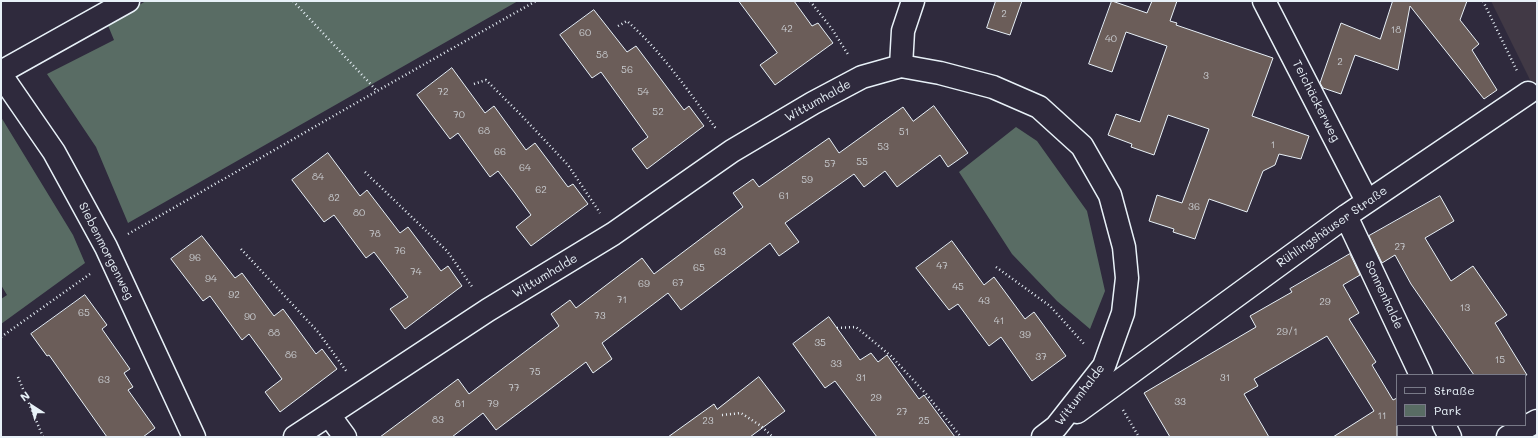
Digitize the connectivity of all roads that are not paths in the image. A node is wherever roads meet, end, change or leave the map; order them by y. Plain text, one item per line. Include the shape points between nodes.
1 (128, 1) edge
2 (913, 1) edge
3 (1264, 1) edge
4 (901, 66) junction
5 (1, 72) edge
6 (1, 75) edge
7 (1528, 94) road end
8 (1368, 201) junction
9 (1346, 216) junction
10 (1421, 374) edge
11 (329, 415) junction
12 (1537, 421) edge
13 (1444, 426) edge
14 (1050, 432) edge
15 (194, 437) edge
16 (295, 437) edge
17 (345, 437) edge
18 (1450, 437) edge
19 (1508, 437) edge

1 - 5 street
2 - 4 street via 903,31
3 - 8 street, Teichäckerweg
4 - 11 street, Wittumhalde via 862,77 732,151 613,234 488,310
4 - 14 street, Wittumhalde via 993,87 1039,107 1082,146 1110,195 1124,246 1127,278 1122,313 1104,366
6 - 15 street, Siebenmorgenweg via 54,152 108,253
7 - 8 street, Rühlingshäuser Straße
8 - 9 street, Rühlingshäuser Straße
9 - 10 street, Sonnenhalde
9 - 14 street, Rühlingshäuser Straße
11 - 16 street, Wittumhalde
11 - 17 street
12 - 19 street
13 - 18 street

